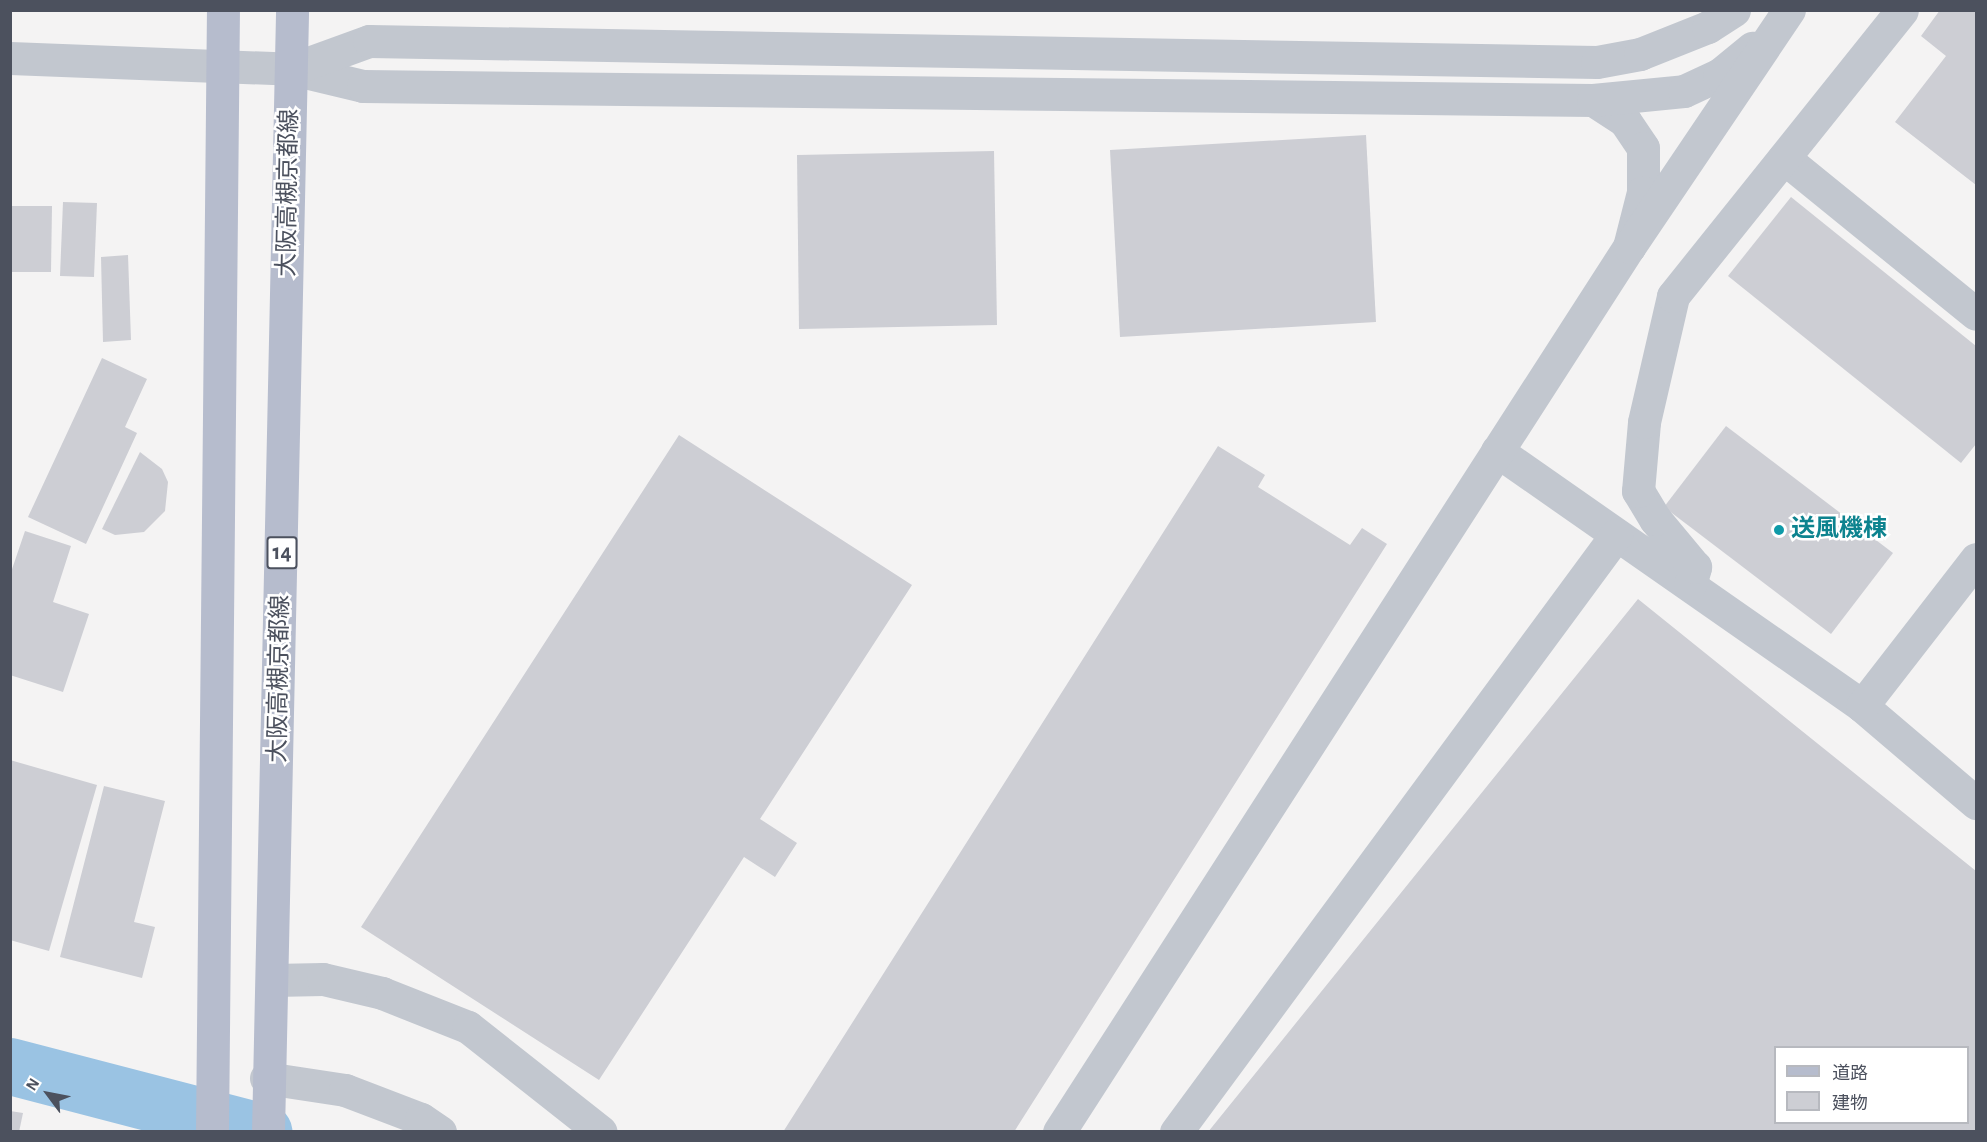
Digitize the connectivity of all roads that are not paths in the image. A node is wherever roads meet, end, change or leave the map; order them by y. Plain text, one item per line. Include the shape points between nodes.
1 (223, 10) edge
2 (292, 10) edge
3 (1734, 10) edge
4 (1787, 10) edge
5 (1902, 10) edge
6 (10, 58) edge
7 (224, 64) junction
8 (292, 69) junction
9 (1593, 100) junction
10 (1784, 158) junction
11 (1629, 247) junction
12 (1977, 314) edge
13 (1497, 451) junction
14 (1616, 535) junction
15 (1977, 559) edge
16 (1690, 585) junction
17 (1862, 706) junction
18 (1977, 803) edge
19 (273, 980) junction
20 (266, 1087) junction
21 (212, 1131) edge
22 (268, 1131) edge
23 (440, 1131) edge
24 (601, 1131) edge
25 (1059, 1131) edge
26 (1176, 1131) edge

1 - 7 main road
2 - 8 main road, 大阪高槻京都線 / 14
3 - 8 street via 1708,27 1640,54 1597,62 369,41
4 - 9 street via 1759,42 1719,75 1684,91
4 - 11 street
5 - 10 street
6 - 7 street
7 - 8 street
7 - 21 main road
8 - 9 street via 363,86
8 - 19 main road, 大阪高槻京都線 / 14
9 - 11 street via 1624,121 1643,148 1643,192
10 - 12 street
10 - 16 street via 1673,296 1644,422 1638,490 1655,519 1695,567
11 - 13 street
13 - 14 street
13 - 25 street
14 - 16 street
14 - 26 street
15 - 17 street
16 - 17 street
17 - 18 street
19 - 20 main road, 大阪高槻京都線 / 14
19 - 24 street via 323,979 382,993 468,1027
20 - 22 main road, 大阪高槻京都線 / 14
20 - 23 street via 345,1090 421,1119

